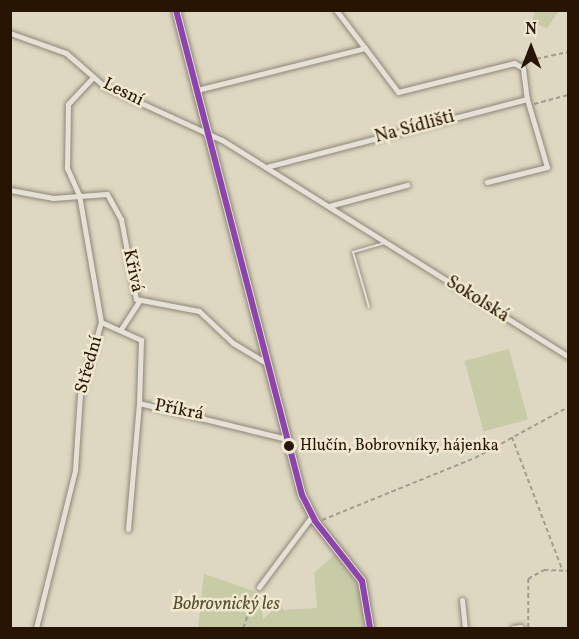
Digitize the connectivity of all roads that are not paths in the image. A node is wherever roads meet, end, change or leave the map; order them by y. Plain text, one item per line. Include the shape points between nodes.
1 (176, 10) edge
2 (336, 10) edge
3 (10, 33) edge
4 (365, 48) junction
5 (93, 77) junction
6 (197, 90) junction
7 (527, 99) junction
8 (208, 132) junction
9 (266, 167) junction
10 (487, 183) dead end
11 (407, 186) dead end
12 (10, 190) edge
13 (79, 195) junction
14 (329, 206) junction
15 (386, 243) junction
16 (139, 301) junction
17 (369, 308) dead end
18 (101, 322) junction
19 (121, 329) junction
20 (568, 356) edge
21 (268, 364) junction
22 (139, 403) junction
23 (287, 439) junction
24 (315, 518) junction
25 (128, 529) dead end
26 (259, 587) road end
27 (462, 600) dead end
28 (36, 628) edge
29 (370, 628) edge
30 (465, 628) edge
31 (513, 628) edge
32 (524, 628) edge

1 - 6 street
2 - 4 street
3 - 5 street, Lesní via 66,53
4 - 6 street
4 - 7 street via 398,92 518,62
5 - 8 street, Lesní
5 - 13 street, Střední via 68,104 67,168
6 - 8 street
7 - 9 street, Na Sídlišti
7 - 10 street via 547,167
8 - 9 street, Sokolská
8 - 21 street
9 - 14 street, Sokolská
11 - 14 street
12 - 13 street via 53,198
13 - 16 street, Křivá via 103,193 112,201
13 - 18 street, Střední
14 - 15 street, Sokolská
15 - 17 lane via 353,252
15 - 20 street, Sokolská
16 - 19 street
16 - 21 street, Křivá via 199,311 233,343
18 - 19 street, Příkrá
18 - 28 street, Střední via 80,394 75,470
19 - 22 street, Příkrá via 142,343
21 - 23 street
22 - 23 street, Příkrá
22 - 25 street
23 - 24 street
24 - 26 street
24 - 29 street via 362,581
27 - 30 street
31 - 32 street

